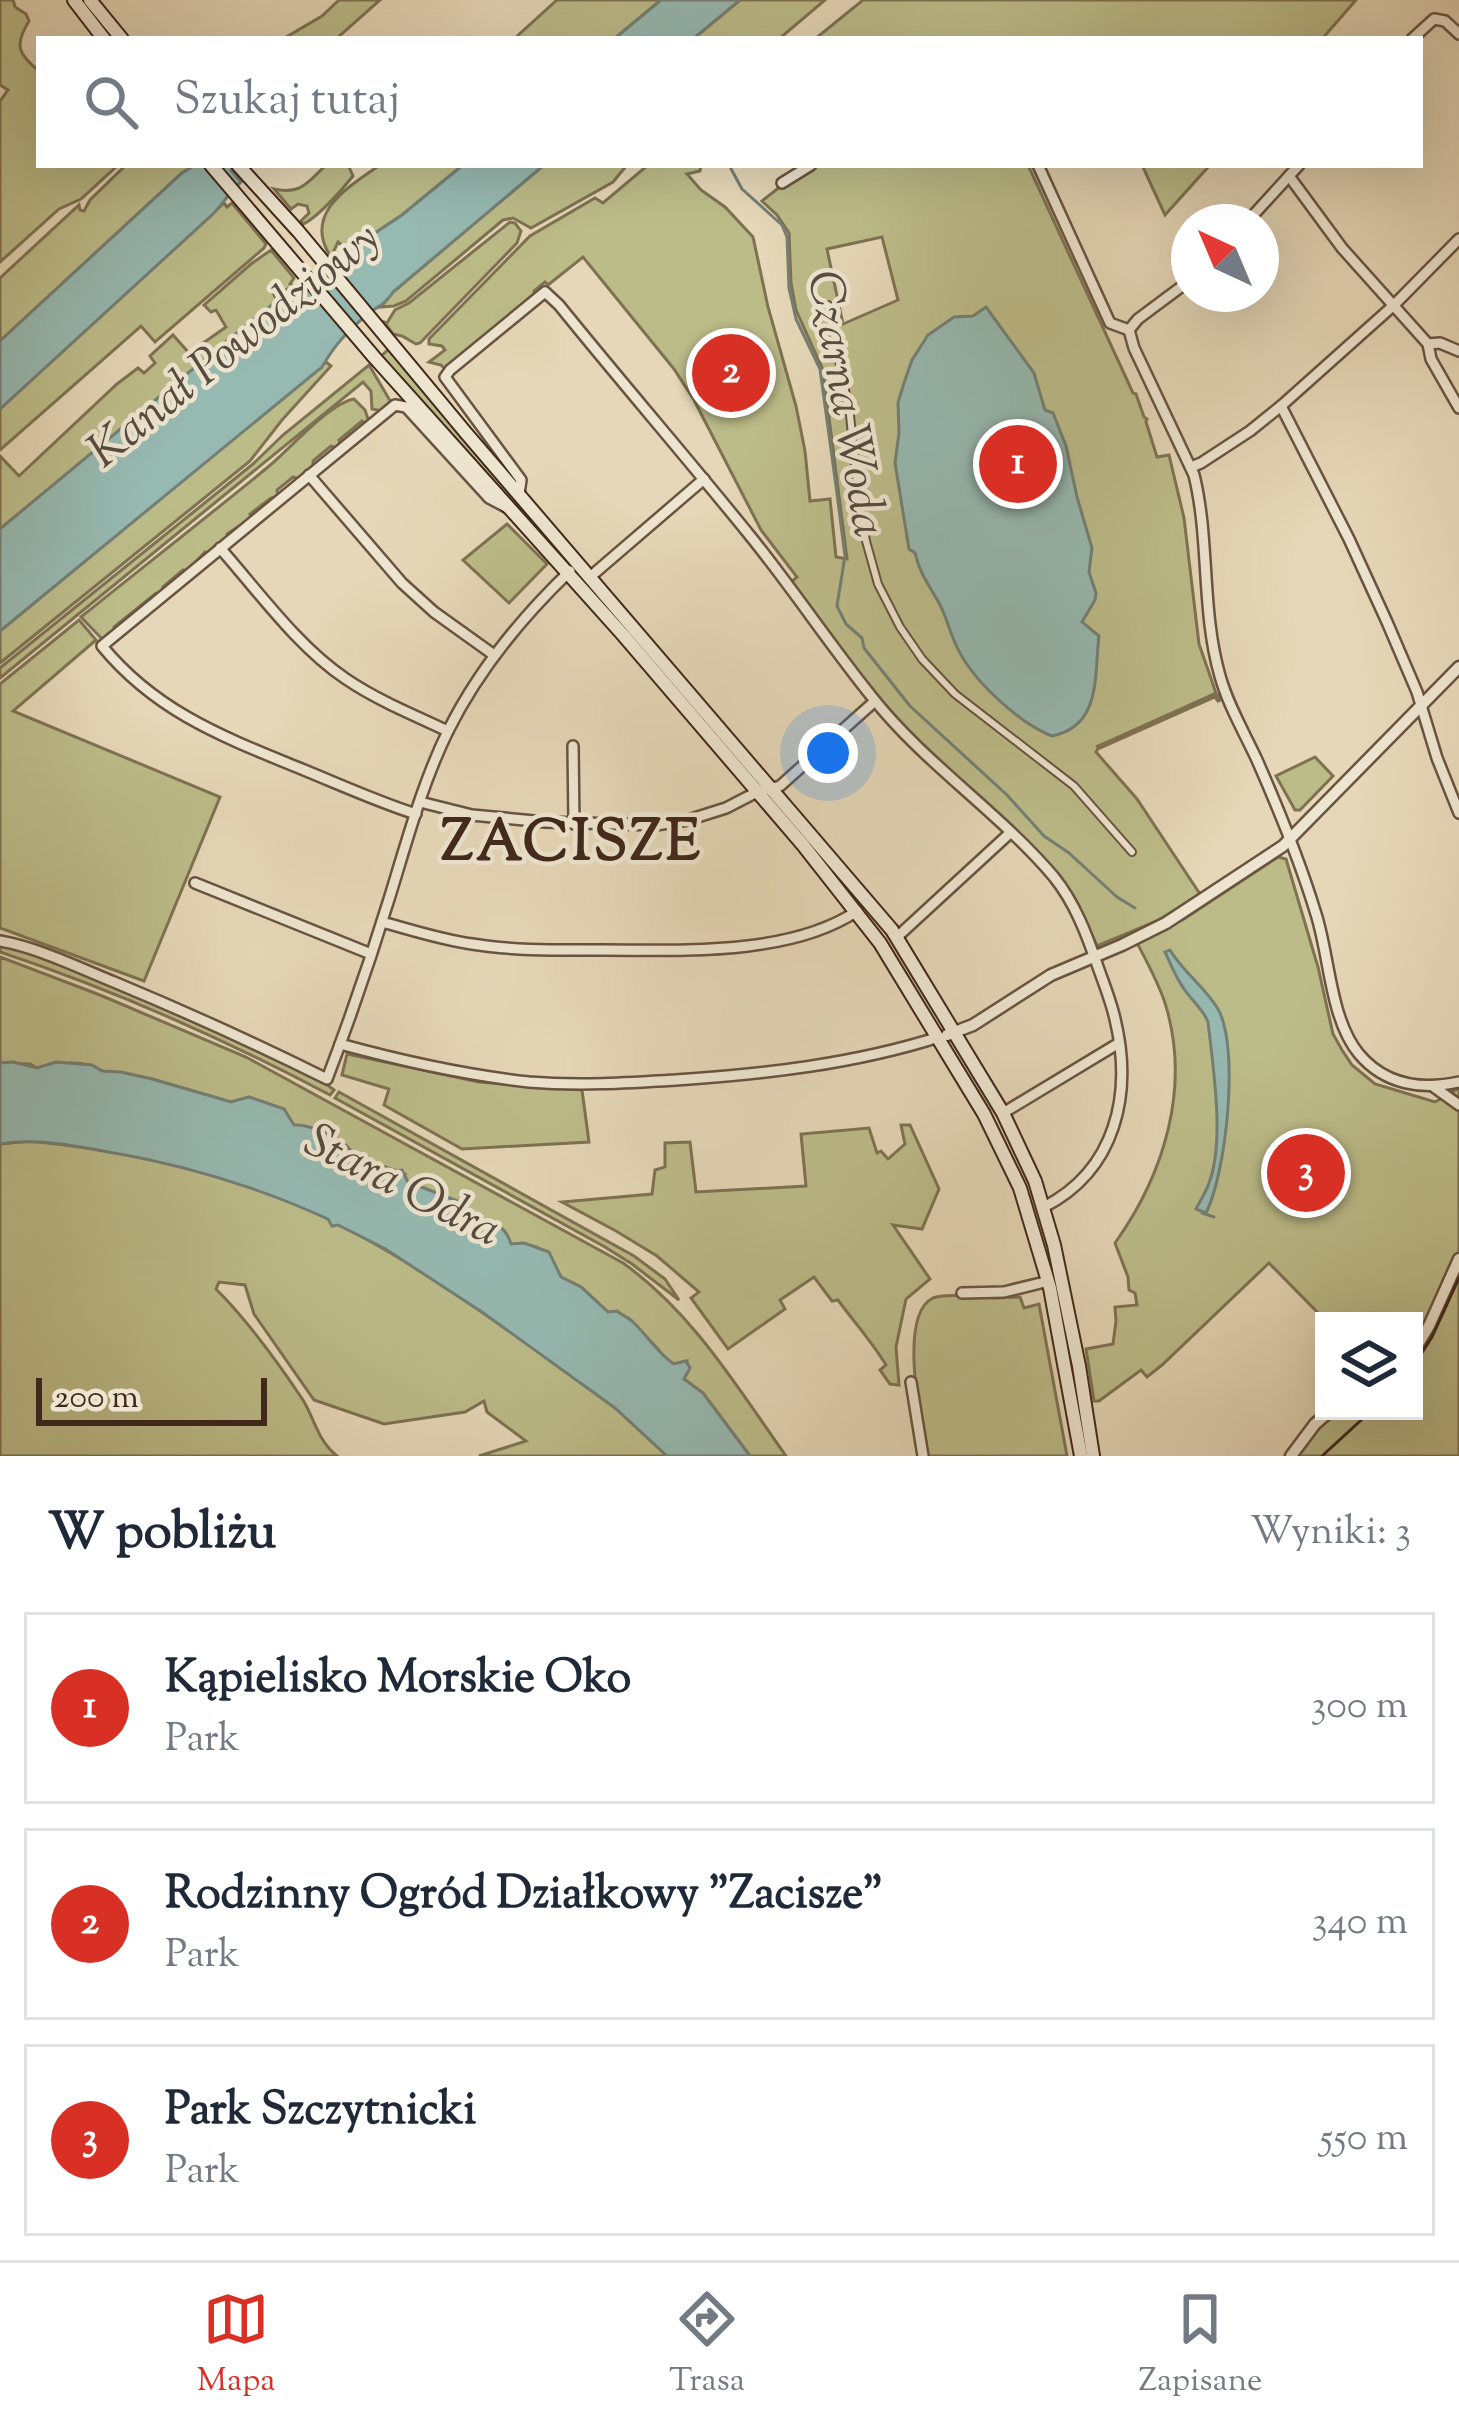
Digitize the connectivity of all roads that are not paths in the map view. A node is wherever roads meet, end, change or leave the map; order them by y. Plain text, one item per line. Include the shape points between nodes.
1 (74, 0) edge
2 (90, 0) edge
3 (1459, 34) edge
4 (102, 36) edge
5 (120, 36) edge
6 (1415, 36) edge
7 (214, 168) edge
8 (241, 168) edge
9 (806, 168) edge
10 (1039, 168) edge
11 (1296, 168) edge
12 (1289, 176) junction
13 (782, 183) dead end
14 (1263, 204) edge
15 (1459, 238) edge
16 (1171, 294) edge
17 (829, 304) dead end
18 (1394, 305) junction
19 (1129, 330) junction
20 (1428, 344) junction
21 (1459, 351) edge
22 (1281, 406) junction
23 (1459, 408) edge
24 (1192, 466) junction
25 (309, 475) junction
26 (704, 479) junction
27 (519, 494) junction
28 (511, 509) junction
29 (220, 548) junction
30 (573, 569) junction
31 (590, 577) junction
32 (494, 656) junction
33 (1459, 667) edge
34 (875, 701) junction
35 (1420, 705) junction
36 (448, 731) junction
37 (573, 746) dead end
38 (774, 789) junction
39 (757, 792) junction
40 (418, 808) junction
41 (1459, 813) edge
42 (574, 824) junction
43 (1010, 833) junction
44 (1290, 841) junction
45 (1132, 853) dead end
46 (195, 883) dead end
47 (857, 911) junction
48 (382, 922) junction
49 (897, 937) junction
50 (0, 941) edge
51 (371, 954) junction
52 (1094, 956) junction
53 (955, 1033) junction
54 (939, 1037) junction
55 (1119, 1043) junction
56 (340, 1044) junction
57 (1459, 1082) edge
58 (1434, 1087) junction
59 (1459, 1105) edge
60 (1003, 1113) junction
61 (1044, 1207) junction
62 (1029, 1213) junction
63 (1459, 1259) edge
64 (1048, 1281) junction
65 (962, 1293) dead end
66 (1423, 1336) edge
67 (911, 1382) dead end
68 (1320, 1420) edge
69 (923, 1456) edge
70 (1081, 1456) edge
71 (1093, 1456) edge
72 (1291, 1456) edge

1 - 4 main road
2 - 5 main road
3 - 6 street via 1442,19
7 - 28 main road
8 - 27 main road
9 - 13 street
10 - 19 street via 1110,322
11 - 12 street
12 - 14 street
12 - 18 street
15 - 18 street
16 - 19 street
17 - 45 street via 866,541 900,627 955,694 1074,786
18 - 20 street
18 - 22 street
19 - 24 street
20 - 21 street
20 - 23 street
22 - 24 street
22 - 35 street
24 - 44 street via 1220,676
25 - 28 street via 406,406 489,498
25 - 29 street
25 - 32 street via 402,583
26 - 27 street via 559,305 540,295 446,375 521,480
26 - 31 street
26 - 34 street
27 - 30 main road
28 - 30 main road
29 - 36 street via 344,678
29 - 40 street via 102,646 185,718
30 - 31 main road
30 - 32 street
30 - 39 main road
31 - 38 main road
32 - 36 street
33 - 35 street
34 - 38 street
34 - 43 street
35 - 41 street
35 - 44 street
36 - 40 street
37 - 42 street
38 - 39 street
38 - 49 main road
39 - 42 street via 669,824
39 - 47 main road
40 - 42 street
40 - 48 street
43 - 49 street
43 - 52 street via 1058,882
44 - 52 street via 1166,923
44 - 58 street via 1346,1034 1386,1076
46 - 51 street
47 - 48 street via 792,938 640,950 492,946
47 - 54 main road
48 - 51 street
49 - 53 main road
50 - 56 street via 168,1005 326,1079
51 - 56 street
52 - 53 street
52 - 55 street
53 - 54 street
53 - 60 main road
54 - 56 street via 826,1064 620,1084 482,1076
54 - 62 main road
55 - 60 street
55 - 61 street via 1121,1091 1107,1143 1081,1183
57 - 58 street
58 - 59 street
60 - 61 main road
61 - 62 main road
61 - 71 main road
62 - 64 main road
63 - 66 street
64 - 65 street
64 - 70 main road
67 - 69 street
68 - 72 street

